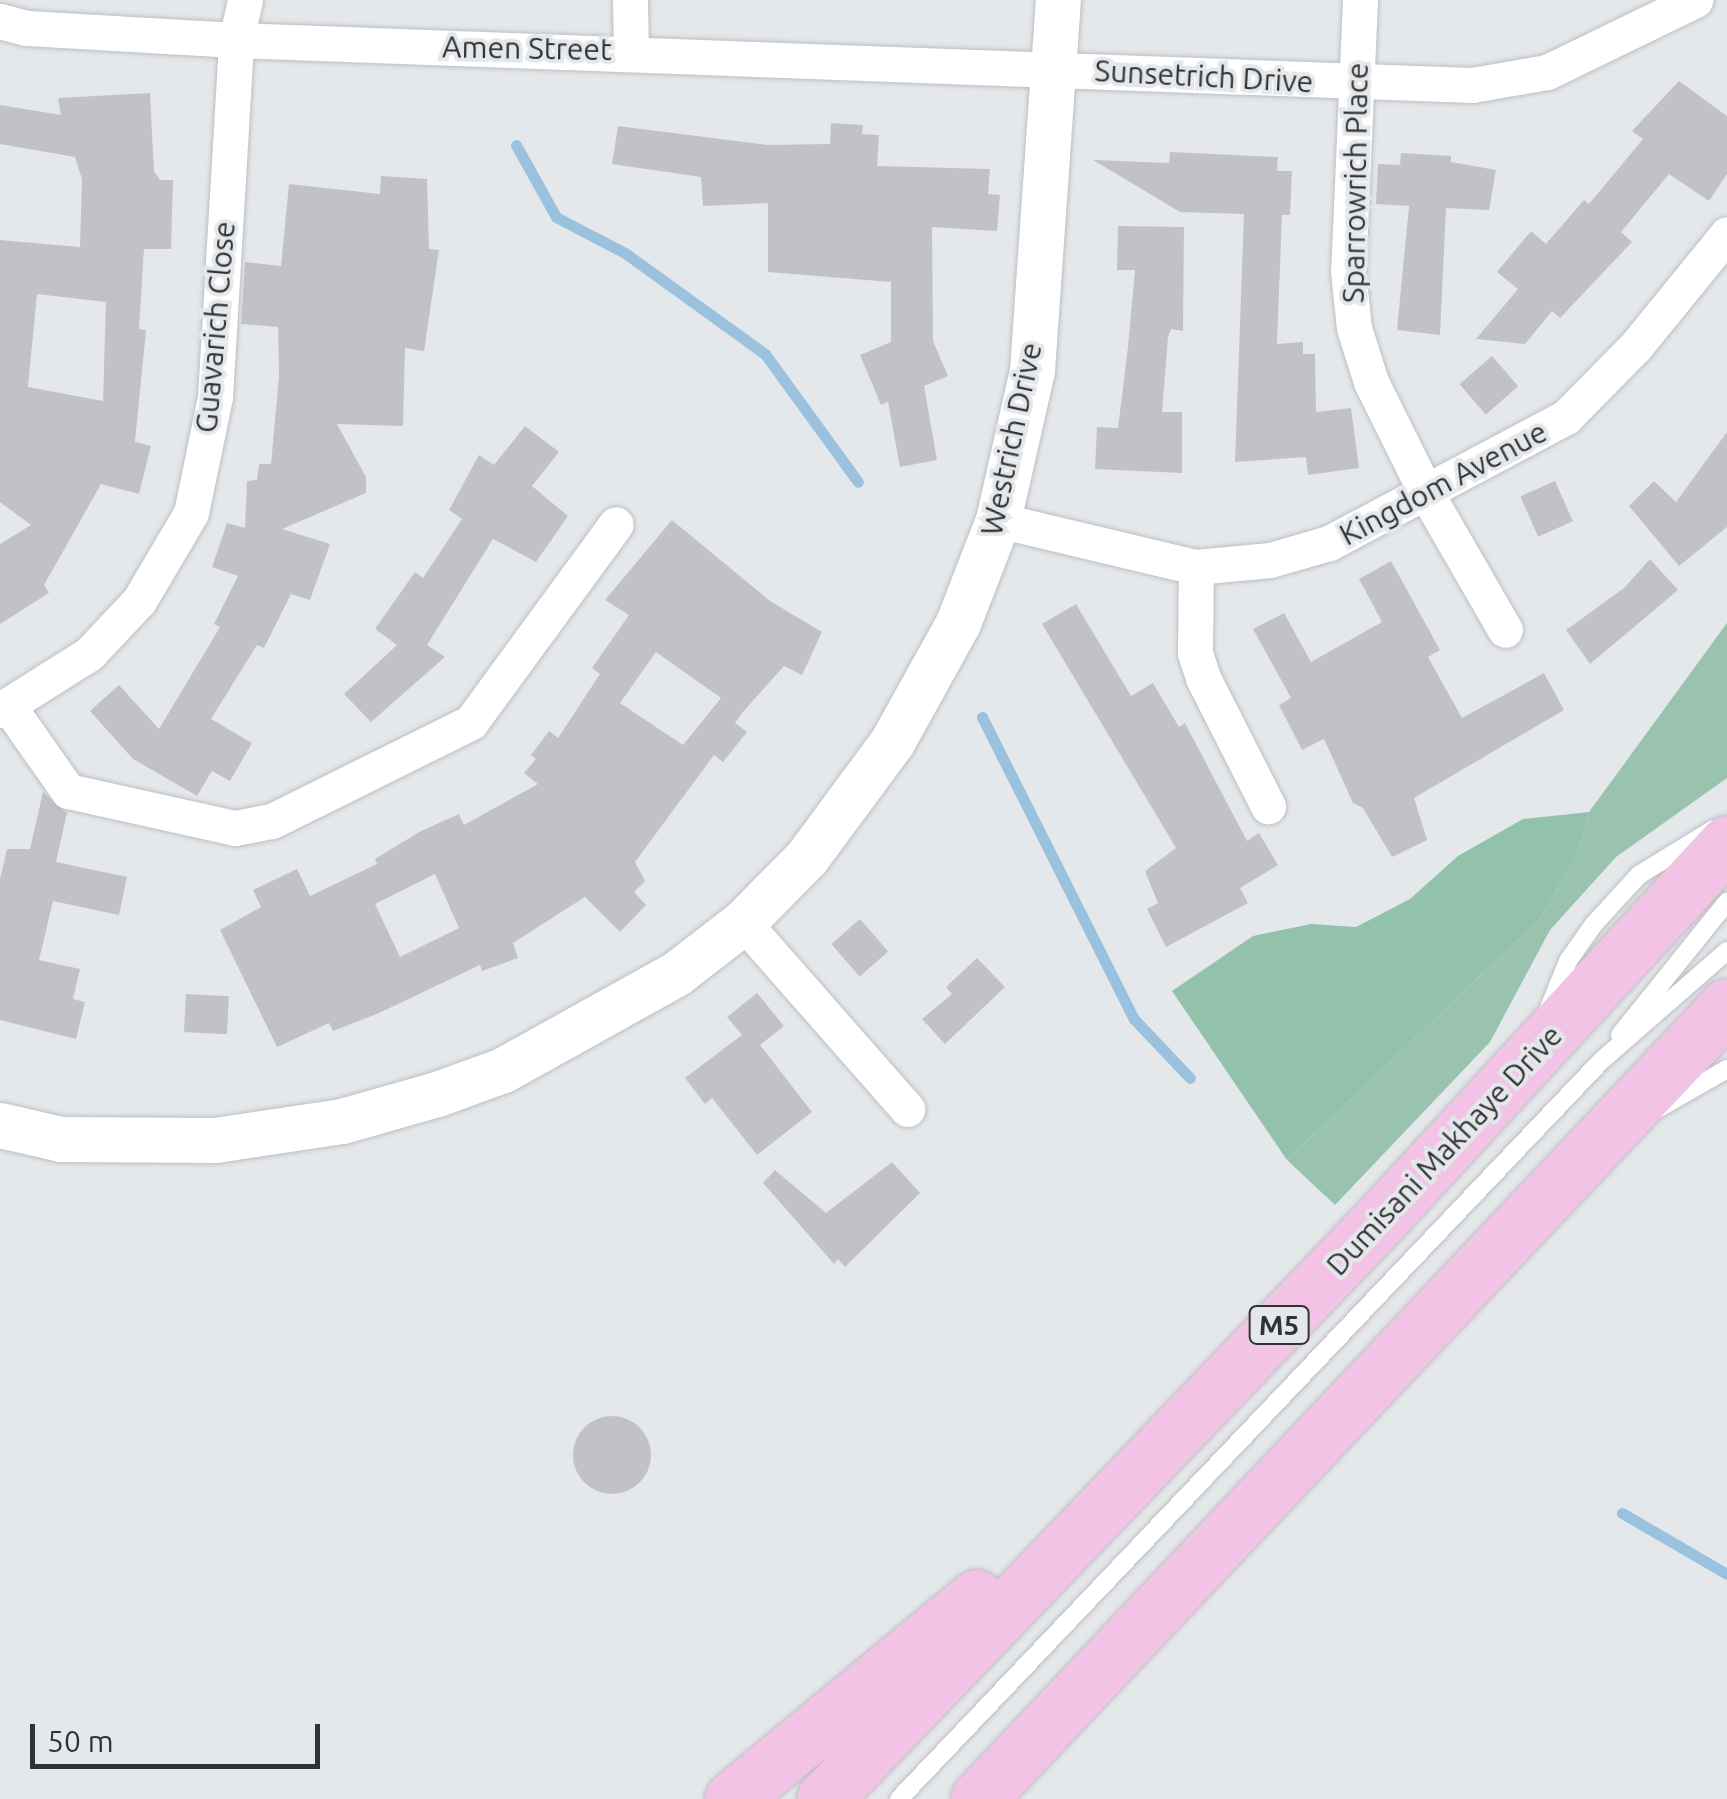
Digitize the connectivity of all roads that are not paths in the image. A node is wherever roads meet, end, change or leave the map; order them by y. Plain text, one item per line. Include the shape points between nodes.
1 (245, 0) edge
2 (630, 0) edge
3 (1058, 0) edge
4 (1360, 0) edge
5 (1696, 0) edge
6 (0, 21) edge
7 (236, 40) junction
8 (630, 50) junction
9 (1055, 68) junction
10 (1354, 86) junction
11 (1727, 234) edge
12 (1426, 494) junction
13 (998, 520) junction
14 (616, 524) dead end
15 (1196, 566) junction
16 (1505, 630) dead end
17 (5, 709) edge
18 (1268, 806) dead end
19 (1727, 821) edge
20 (1727, 843) edge
21 (1727, 902) edge
22 (743, 922) junction
23 (1727, 950) edge
24 (1727, 1006) edge
25 (1533, 1056) junction
26 (1602, 1060) junction
27 (1727, 1069) edge
28 (907, 1109) dead end
29 (0, 1125) edge
30 (1604, 1134) junction
31 (1184, 1423) junction
32 (732, 1799) edge
33 (824, 1799) edge
34 (899, 1799) edge
35 (978, 1799) edge

1 - 7 street, Guavarich Close
2 - 8 street
3 - 9 street, Westrich Drive
4 - 10 street, Sparrowrich Place
5 - 10 street, Sunsetrich Drive via 1547,72 1472,85
6 - 7 street, Amen Street
7 - 8 street, Amen Street
7 - 17 street, Guavarich Close via 215,398 191,513 139,601 89,654
8 - 9 street, Amen Street
9 - 10 street, Sunsetrich Drive
9 - 13 street, Westrich Drive via 1032,370
10 - 12 street, Sparrowrich Place via 1348,271 1354,328 1371,382
11 - 12 street, Kingdom Avenue via 1636,346 1566,417
12 - 15 street, Kingdom Avenue via 1298,554
12 - 16 street, Sparrowrich Place
13 - 15 street, Kingdom Avenue
13 - 22 street, Westrich Drive via 958,624 892,742 808,857
14 - 17 street via 471,722 272,822 236,828 110,806 68,791
15 - 18 street via 1195,653 1212,703
19 - 25 lane via 1639,875 1594,924 1554,989
20 - 25 main road, Dumisani Makhaye Drive / M5
21 - 26 lane
22 - 28 street
22 - 29 street, Westrich Drive via 676,974 503,1070 342,1121 214,1140 61,1139
23 - 26 lane
24 - 30 main road
25 - 31 main road, Dumisani Makhaye Drive / M5
26 - 34 lane
27 - 30 lane
30 - 35 main road
31 - 32 main road
31 - 33 main road, Dumisani Makhaye Drive / M5

